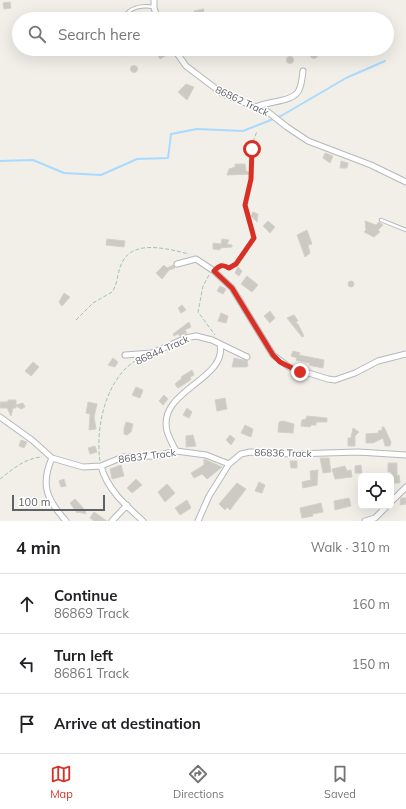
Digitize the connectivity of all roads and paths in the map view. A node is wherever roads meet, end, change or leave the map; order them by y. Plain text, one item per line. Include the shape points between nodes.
1 (154, 0) edge
2 (154, 8) junction
3 (130, 12) edge
4 (155, 12) edge
5 (179, 56) edge
6 (303, 71) dead end
7 (256, 107) junction
8 (257, 131) dead end
9 (406, 182) edge
10 (381, 220) dead end
11 (406, 230) edge
12 (196, 259) junction
13 (177, 264) dead end
14 (214, 271) junction
15 (76, 320) dead end
16 (217, 338) dead end
17 (220, 344) junction
18 (406, 354) edge
19 (125, 355) dead end
20 (247, 357) dead end
21 (141, 358) dead end
22 (0, 417) edge
23 (176, 451) junction
24 (406, 455) edge
25 (52, 458) junction
26 (229, 464) junction
27 (101, 466) junction
28 (0, 479) edge
29 (406, 487) edge
30 (394, 499) edge
31 (127, 505) junction
32 (384, 509) edge
33 (66, 521) edge
34 (112, 521) edge
35 (143, 521) edge
36 (198, 521) edge
37 (365, 521) edge

1 - 2 street
2 - 3 lane via 139,6
2 - 4 street
5 - 7 street, 86862 Track via 186,66 223,94
6 - 7 street via 296,94
7 - 9 street, 86862 Track via 268,112 308,141 371,165
8 - 14 path via 252,145 251,179 245,205 254,238 236,264 229,268 219,265
10 - 11 lane
12 - 13 street
12 - 14 street
12 - 15 path via 164,248 142,248 134,251 122,262 112,292 93,303
14 - 16 path via 204,286 198,312
14 - 18 street via 232,288 273,355 289,367 335,380 378,361
17 - 19 street, 86844 Track via 206,338 191,336 152,353
17 - 20 street, 86844 Track
17 - 23 street via 217,363 182,395 170,410 167,431
21 - 27 path, 86844 Track via 128,366 109,394 98,446
22 - 25 street
23 - 26 street, 86837 Track via 206,455
23 - 27 street, 86837 Track via 156,456 123,457
24 - 26 street, 86836 Track via 358,452 250,452 241,454
25 - 27 street, 86837 Track via 83,467
25 - 28 path via 31,458
25 - 33 street via 46,473 46,490 51,502
26 - 36 street, 86836 Track via 209,496
27 - 31 street via 104,479 110,488
29 - 30 street
31 - 34 street
31 - 35 street
32 - 37 street via 374,518

